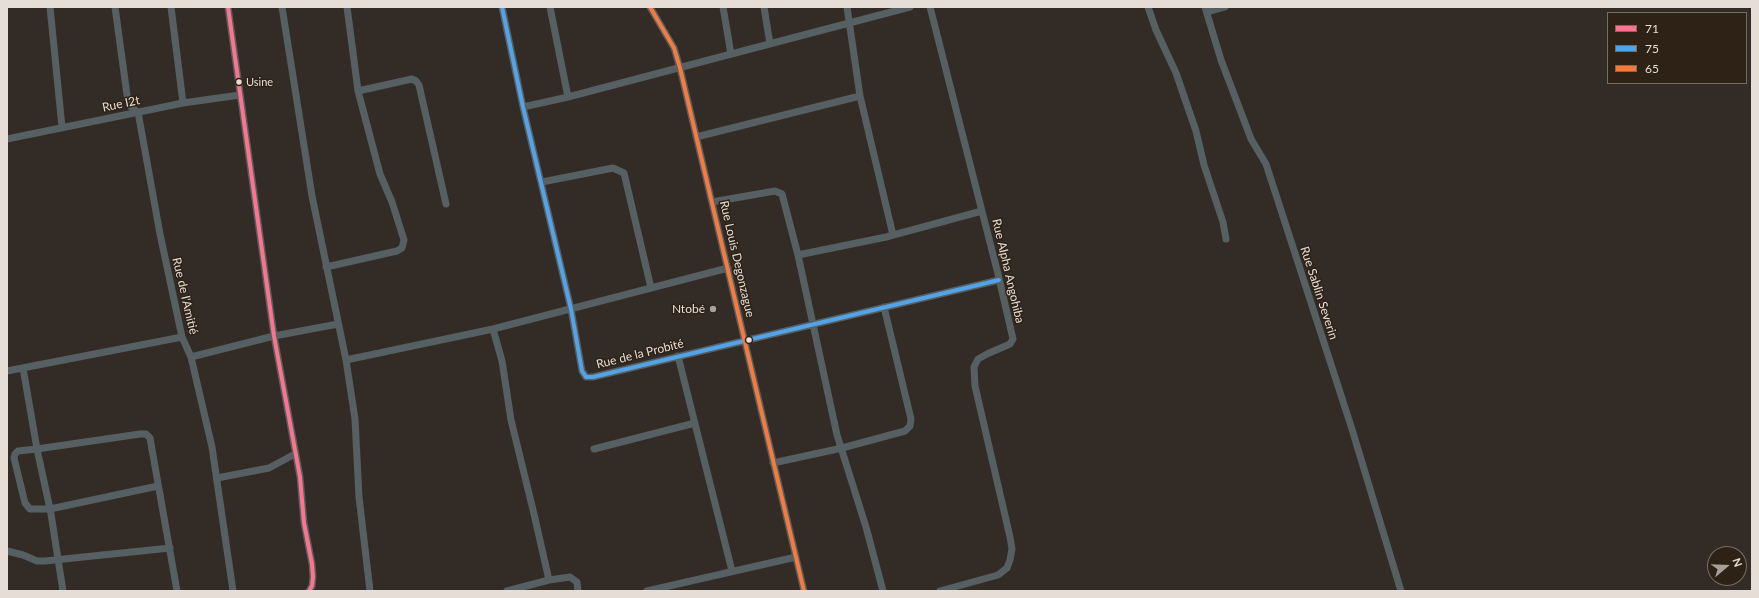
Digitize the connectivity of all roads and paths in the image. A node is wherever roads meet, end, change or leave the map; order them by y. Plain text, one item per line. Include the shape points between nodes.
1 (50, 7) edge
2 (115, 7) edge
3 (171, 7) edge
4 (228, 7) edge
5 (282, 7) edge
6 (347, 7) edge
7 (502, 7) edge
8 (550, 7) edge
9 (650, 7) edge
10 (723, 7) edge
11 (764, 7) edge
12 (847, 7) edge
13 (910, 7) edge
14 (930, 7) edge
15 (1148, 7) edge
16 (1225, 7) edge
17 (1206, 10) edge
18 (850, 23) junction
19 (770, 44) junction
20 (731, 54) junction
21 (680, 68) junction
22 (358, 91) junction
23 (240, 95) junction
24 (860, 96) junction
25 (568, 97) junction
26 (183, 103) junction
27 (523, 107) junction
28 (138, 112) junction
29 (62, 127) junction
30 (696, 137) junction
31 (7, 139) edge
32 (542, 182) junction
33 (712, 202) junction
34 (446, 204) dead end
35 (982, 211) junction
36 (893, 235) junction
37 (1226, 239) dead end
38 (798, 255) junction
39 (326, 267) junction
40 (728, 268) junction
41 (999, 280) junction
42 (651, 288) junction
43 (884, 307) junction
44 (571, 309) junction
45 (813, 323) junction
46 (338, 324) junction
47 (493, 328) junction
48 (274, 336) junction
49 (182, 337) junction
50 (744, 340) junction
51 (678, 356) junction
52 (191, 357) junction
53 (346, 360) junction
54 (23, 368) junction
55 (7, 371) edge
56 (695, 423) junction
57 (842, 448) junction
58 (37, 449) junction
59 (594, 450) dead end
60 (295, 454) junction
61 (773, 463) junction
62 (217, 478) junction
63 (158, 486) junction
64 (50, 509) junction
65 (170, 548) junction
66 (7, 551) edge
67 (796, 557) junction
68 (59, 560) junction
69 (732, 571) junction
70 (549, 580) junction
71 (63, 591) edge
72 (177, 591) edge
73 (233, 591) edge
74 (309, 591) edge
75 (370, 591) edge
76 (507, 591) edge
77 (578, 591) edge
78 (647, 591) edge
79 (804, 591) edge
80 (882, 591) edge
81 (940, 591) edge
82 (1401, 591) edge

1 - 29 street
2 - 28 street, Rue de l'Amitié via 127,94 131,107
3 - 26 street
4 - 23 street
5 - 39 street
6 - 22 street
7 - 27 street, Rue de la Probité
8 - 25 street
9 - 21 street, Rue Louis Degonzague via 674,48
10 - 20 street
11 - 19 street
12 - 18 street
13 - 18 street
14 - 35 street, Rue Alpha Angohiba
15 - 37 street via 1176,73 1196,131
16 - 17 street
17 - 82 street, Rue Sablin Severin via 1221,60 1244,121 1266,164 1351,426
18 - 19 street
18 - 24 street
19 - 20 street
20 - 21 street
21 - 25 street
21 - 30 street, Rue Louis Degonzague
22 - 34 street via 412,79 416,81
22 - 39 street via 380,174 404,240 402,248 397,251
23 - 26 street, Rue I2t
23 - 48 street
24 - 30 street
24 - 36 street
25 - 27 street
26 - 28 street, Rue I2t
27 - 32 street, Rue de la Probité
28 - 29 street, Rue I2t
28 - 49 street, Rue de l'Amitié
29 - 31 street, Rue I2t
30 - 33 street, Rue Louis Degonzague
32 - 42 street via 613,168 624,173
32 - 44 street, Rue de la Probité
33 - 38 street via 775,191 782,194
33 - 40 street, Rue Louis Degonzague
35 - 36 street
35 - 41 street, Rue Alpha Angohiba
36 - 38 street
38 - 45 street
39 - 46 street
40 - 42 street
40 - 50 street, Rue Louis Degonzague
41 - 43 street, Rue de la Probité
41 - 81 street, Rue Alpha Angohiba via 1013,340 1010,344 978,359 974,375 1010,537 1010,560 1007,568 998,575
42 - 44 street
43 - 45 street, Rue de la Probité
43 - 57 street via 911,419 910,426 905,431
44 - 47 street
44 - 51 street, Rue de la Probité via 582,371 586,377
45 - 50 street, Rue de la Probité
45 - 57 street
46 - 48 street
46 - 53 street
47 - 53 street
47 - 70 street via 502,361 511,420
48 - 52 street
48 - 60 street
49 - 52 street, Rue de l'Amitié
49 - 54 street
50 - 51 street, Rue de la Probité
50 - 61 street, Rue Louis Degonzague
51 - 56 street
52 - 62 street, Rue de l'Amitié
53 - 75 street via 355,419 359,497
54 - 55 street
54 - 58 street
56 - 59 street
56 - 69 street
57 - 61 street
57 - 80 street
58 - 63 street via 146,434 150,438
58 - 64 street
58 - 64 street via 18,451 14,458 27,507 37,510
60 - 62 street via 269,468
60 - 74 street via 313,577
61 - 67 street, Rue Louis Degonzague
62 - 73 street, Rue de l'Amitié
63 - 64 street
63 - 65 street
64 - 68 street
65 - 68 street
65 - 72 street
66 - 68 street via 23,554 37,561
67 - 69 street
67 - 79 street, Rue Louis Degonzague
68 - 71 street
69 - 78 street
70 - 76 street
70 - 77 street via 570,577 577,582

